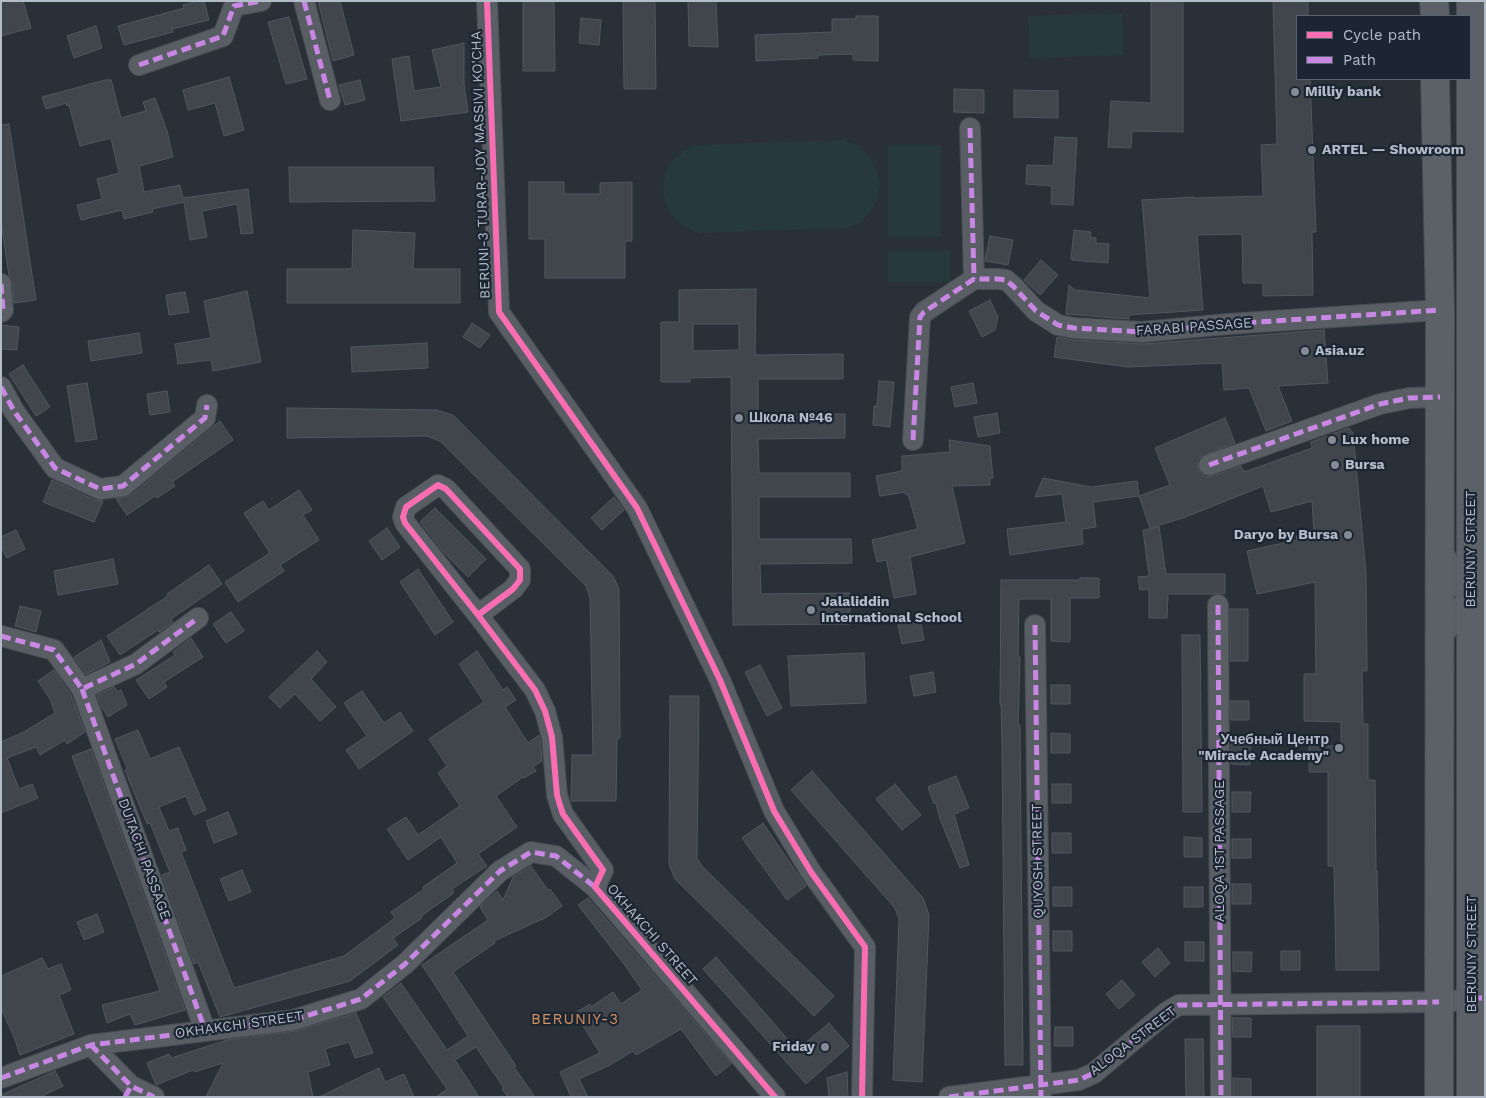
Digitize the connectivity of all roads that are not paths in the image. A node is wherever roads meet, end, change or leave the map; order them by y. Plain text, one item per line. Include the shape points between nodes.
1 (261, 1) edge
2 (304, 1) edge
3 (487, 1) edge
4 (1434, 1) edge
5 (1471, 1) edge
6 (1435, 15) edge
7 (139, 65) dead end
8 (1435, 80) edge
9 (330, 100) dead end
10 (970, 128) dead end
11 (974, 279) junction
12 (1, 284) edge
13 (1440, 310) junction
14 (1, 312) edge
15 (1, 387) edge
16 (1440, 397) junction
17 (208, 405) dead end
18 (913, 440) dead end
19 (1209, 465) dead end
20 (1440, 554) junction
21 (1478, 598) edge
22 (1218, 605) dead end
23 (478, 615) junction
24 (198, 618) dead end
25 (1035, 625) dead end
26 (1439, 635) junction
27 (1, 636) edge
28 (82, 689) junction
29 (595, 888) junction
30 (1478, 998) edge
31 (1439, 1002) junction
32 (1221, 1005) junction
33 (205, 1030) junction
34 (91, 1045) junction
35 (1, 1078) edge
36 (1041, 1090) edge
37 (128, 1092) edge
38 (154, 1097) edge
39 (775, 1097) edge
40 (862, 1097) edge
41 (949, 1097) edge
42 (1221, 1097) edge
43 (1439, 1097) edge
44 (1471, 1097) edge

1 - 7 street via 234,6 224,36
2 - 9 street
3 - 40 street, BERUNI-3 TURAR-JOY MASSIVI KO'CHA via 499,312 637,508 720,680 774,811 811,872 865,946
4 - 6 main road
5 - 21 main road, BERUNIY STREET
8 - 13 main road
10 - 11 street
11 - 13 street, FARABI PASSAGE via 1006,280 1036,311 1058,325 1074,328 1142,332
11 - 18 street via 920,317
12 - 14 street
13 - 16 main road
15 - 17 street via 14,411 56,468 100,489 123,486 205,418
16 - 19 street via 1409,398 1380,404
16 - 20 main road
20 - 21 street
20 - 26 main road
21 - 26 street
21 - 30 main road, BERUNIY STREET
22 - 32 street, ALOQA 1ST PASSAGE
23 - 23 street, OKHAKCHI STREET via 404,523 406,507 438,486 446,489 520,569 520,580 513,589
23 - 29 street, OKHAKCHI STREET via 540,700 552,737 557,795 563,814 603,870
24 - 28 street via 136,664
25 - 36 street, QUYOSH STREET
26 - 31 main road
27 - 28 street, DUTACHI PASSAGE via 54,650
28 - 33 street, DUTACHI PASSAGE
29 - 33 street, OKHAKCHI STREET via 556,856 531,852 500,871 405,964 361,999 294,1020
29 - 39 street, OKHAKCHI STREET
30 - 31 street, ALOQA STREET
30 - 44 main road, BERUNIY STREET
31 - 32 street, ALOQA STREET
31 - 43 main road
32 - 36 street, ALOQA STREET via 1179,1005 1094,1073
32 - 42 street, ALOQA 1ST PASSAGE
33 - 34 street, OKHAKCHI STREET
34 - 35 street, OKHAKCHI STREET
34 - 37 street
36 - 41 street, ALOQA STREET
37 - 38 street

